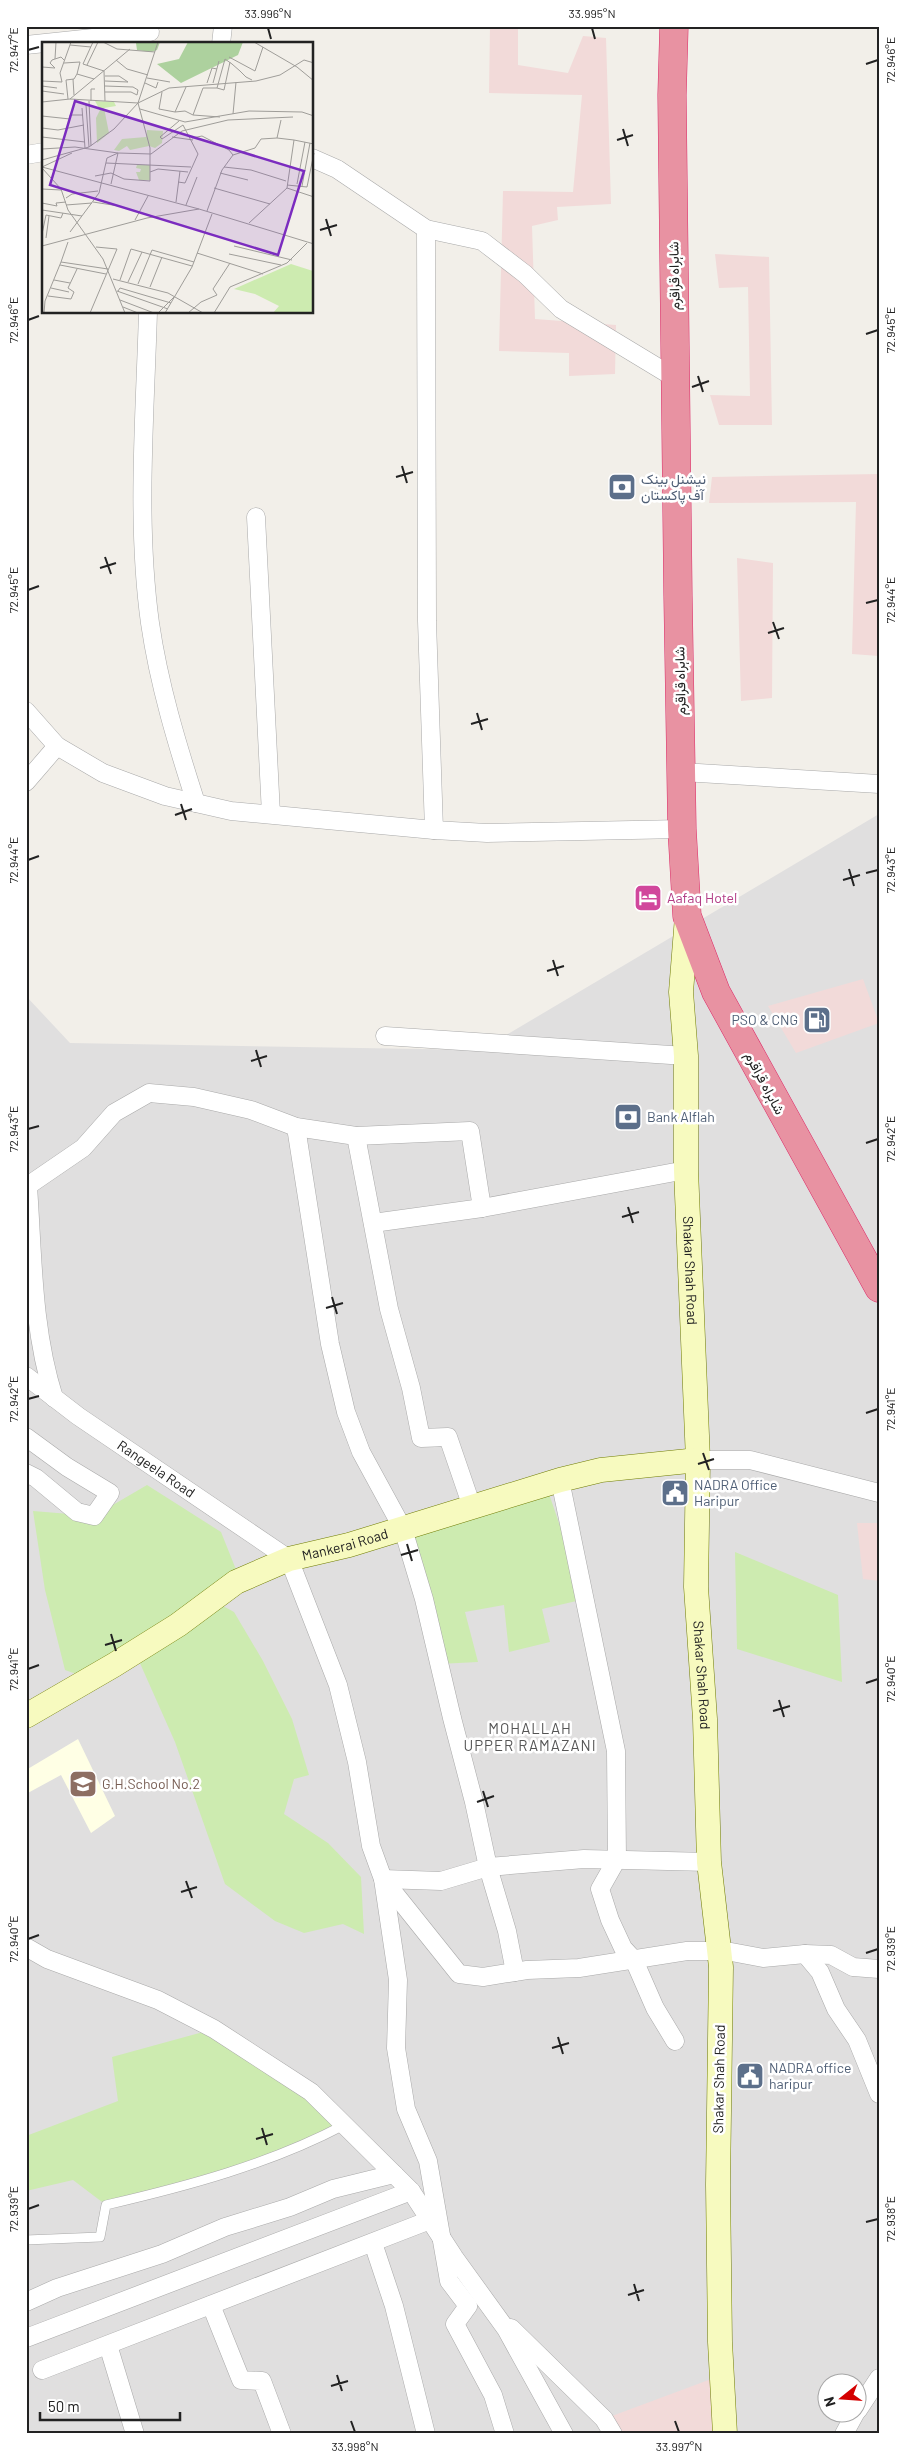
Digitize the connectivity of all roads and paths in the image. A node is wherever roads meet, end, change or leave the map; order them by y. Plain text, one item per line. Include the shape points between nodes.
1 (224, 26) edge
2 (674, 26) edge
3 (150, 34) edge
4 (60, 42) edge
5 (221, 42) edge
6 (42, 44) edge
7 (26, 45) edge
8 (42, 152) edge
9 (26, 155) edge
10 (314, 159) edge
11 (426, 228) junction
12 (148, 314) edge
13 (675, 378) junction
14 (256, 517) dead end
15 (26, 711) edge
16 (57, 746) junction
17 (682, 772) junction
18 (26, 782) edge
19 (879, 784) edge
20 (196, 803) junction
21 (271, 814) junction
22 (434, 830) junction
23 (682, 830) junction
24 (687, 916) junction
25 (385, 1036) dead end
26 (686, 1056) junction
27 (296, 1127) junction
28 (356, 1136) junction
29 (686, 1170) junction
30 (27, 1187) edge
31 (482, 1208) junction
32 (373, 1223) junction
33 (879, 1288) edge
34 (26, 1376) edge
35 (54, 1398) junction
36 (26, 1437) edge
37 (698, 1460) junction
38 (26, 1473) edge
39 (560, 1480) junction
40 (879, 1493) edge
41 (472, 1507) junction
42 (402, 1528) junction
43 (289, 1559) junction
44 (26, 1716) edge
45 (617, 1859) junction
46 (709, 1862) junction
47 (488, 1867) junction
48 (384, 1880) junction
49 (26, 1947) edge
50 (719, 1951) junction
51 (806, 1954) junction
52 (634, 1960) junction
53 (879, 1969) edge
54 (515, 1972) junction
55 (675, 2041) dead end
56 (879, 2094) edge
57 (344, 2125) junction
58 (394, 2174) junction
59 (411, 2191) junction
60 (430, 2220) junction
61 (442, 2238) junction
62 (26, 2240) edge
63 (372, 2243) junction
64 (26, 2302) edge
65 (211, 2305) junction
66 (489, 2306) junction
67 (26, 2338) edge
68 (108, 2345) junction
69 (42, 2370) dead end
70 (879, 2378) edge
71 (868, 2394) edge
72 (851, 2422) edge
73 (135, 2434) edge
74 (282, 2434) edge
75 (426, 2434) edge
76 (505, 2434) edge
77 (564, 2434) edge
78 (613, 2434) edge
79 (725, 2434) edge
80 (844, 2434) edge

1 - 5 street
2 - 13 highway, شاہراہ قراقرم
3 - 4 street
6 - 7 street
8 - 9 street
10 - 11 street via 337,169
11 - 13 street via 482,242 525,274 561,309
11 - 22 street via 427,621
12 - 20 street via 142,523 150,624 170,721
13 - 17 highway, شاہراہ قراقرم
14 - 21 street
15 - 16 street
16 - 18 street
16 - 20 street via 103,773 165,796
17 - 19 street
17 - 23 highway, شاہراہ قراقرم
20 - 21 street via 231,811
21 - 22 street
22 - 23 street via 487,833
23 - 24 highway, شاہراہ قراقرم
24 - 26 main road, Shakar Shah Road via 681,992
24 - 33 highway, شاہراہ قراقرم via 716,992
25 - 26 street
26 - 29 main road, Shakar Shah Road
27 - 28 street
27 - 30 street via 251,1110 194,1097 149,1093 114,1113 83,1148
27 - 42 street via 330,1344 346,1412 361,1452
28 - 31 street via 470,1131
28 - 32 street
29 - 31 street
29 - 37 main road, Shakar Shah Road
30 - 35 street via 34,1304 43,1362
31 - 32 street
32 - 41 street via 389,1309 421,1438 448,1437
34 - 35 street, Rangeela Road
35 - 43 street, Rangeela Road
36 - 38 street via 110,1493 94,1516 76,1512
37 - 39 main road, Mankerai Road via 601,1470
37 - 40 street via 750,1460
37 - 46 main road, Shakar Shah Road via 696,1587 705,1719
39 - 41 main road, Mankerai Road
39 - 45 street via 616,1752
41 - 42 main road, Mankerai Road
42 - 43 main road, Mankerai Road
42 - 47 street via 424,1599
43 - 44 main road, Mankerai Road via 236,1582 178,1625 114,1666
43 - 48 street via 338,1685 357,1762 371,1846
45 - 46 street
45 - 47 street
45 - 52 street via 600,1888 623,1948
46 - 50 main road, Shakar Shah Road
47 - 48 street via 442,1882
47 - 54 street
48 - 54 street via 459,1974 482,1976
48 - 61 street via 398,1980 396,2048 406,2109 428,2160
49 - 57 street via 47,1959 158,2000 214,2029 311,2092
50 - 51 street via 763,1958
50 - 52 street via 687,1951
50 - 79 main road, Shakar Shah Road via 720,2342
51 - 53 street via 831,1956 853,1967
51 - 56 street via 820,1972 836,2009 857,2040
52 - 54 street
52 - 55 street via 655,2008
57 - 58 street
57 - 62 lane via 313,2142 242,2168 106,2205 100,2237
58 - 59 street
58 - 64 street via 333,2190 225,2227 162,2254 57,2288
59 - 60 street
59 - 67 street
60 - 61 street
60 - 63 street
61 - 66 street
61 - 76 street via 449,2281 468,2306 455,2324 493,2395
63 - 65 street
63 - 75 street via 394,2306
65 - 68 street
65 - 74 street via 241,2380 262,2380
66 - 77 street via 506,2328
66 - 78 street via 604,2419
68 - 69 street
68 - 73 street
70 - 71 street
72 - 80 street

